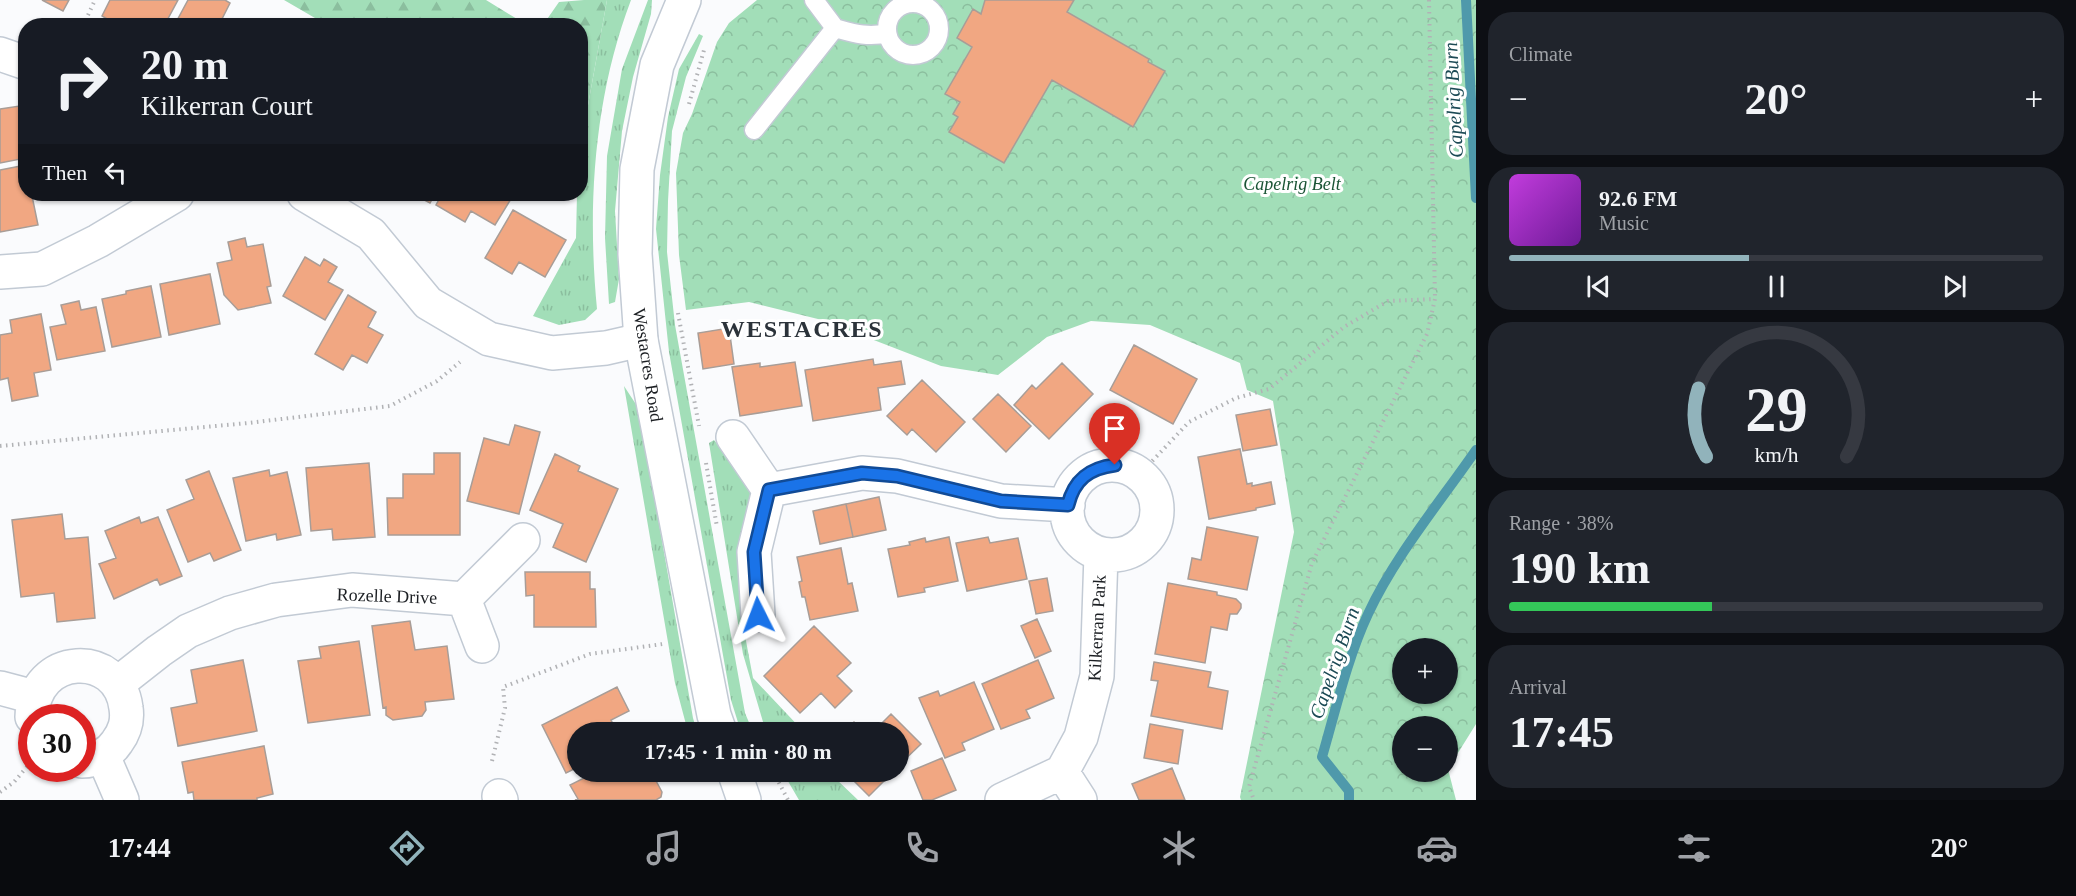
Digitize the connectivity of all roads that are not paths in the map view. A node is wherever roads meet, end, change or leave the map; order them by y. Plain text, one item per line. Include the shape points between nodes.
1 (684, 0) edge
2 (814, 0) edge
3 (835, 28) junction
4 (887, 33) dead end
5 (0, 54) edge
6 (18, 60) edge
7 (754, 130) dead end
8 (165, 201) edge
9 (316, 201) edge
10 (0, 272) edge
11 (641, 340) junction
12 (733, 437) dead end
13 (769, 490) junction
14 (1068, 505) junction
15 (524, 540) dead end
16 (1101, 554) junction
17 (464, 599) junction
18 (758, 615) dead end
19 (482, 646) dead end
20 (117, 684) junction
21 (0, 688) edge
22 (20, 704) edge
23 (35, 704) edge
24 (716, 722) edge
25 (96, 757) edge
26 (96, 763) edge
27 (1062, 772) junction
28 (738, 782) edge
29 (122, 800) edge
30 (744, 800) edge
31 (1002, 800) edge
32 (1080, 800) edge

1 - 11 street, Westacres Road via 657,65 637,169 634,254
2 - 3 lane
3 - 4 lane via 874,36
3 - 7 lane
5 - 6 street
8 - 10 street via 42,269
9 - 11 street via 371,234 428,303 489,339 552,353
11 - 24 street, Westacres Road
12 - 13 street
13 - 14 street via 862,473 897,476 1001,501
13 - 18 street via 754,552
14 - 16 street via 1072,531
14 - 16 street via 1078,481 1095,469 1115,465 1128,468 1150,485 1158,515 1153,530 1131,551
15 - 17 street, Rozelle Drive
16 - 27 street, Kilkerran Park via 1097,676 1081,737
17 - 19 street, Rozelle Drive
17 - 20 street, Rozelle Drive via 352,590 276,600 230,613 188,631
20 - 23 street via 96,669 63,668 42,683
20 - 25 street via 125,699 127,718 123,734 114,748
21 - 22 street
26 - 29 street
27 - 31 street
27 - 32 street
28 - 30 street

